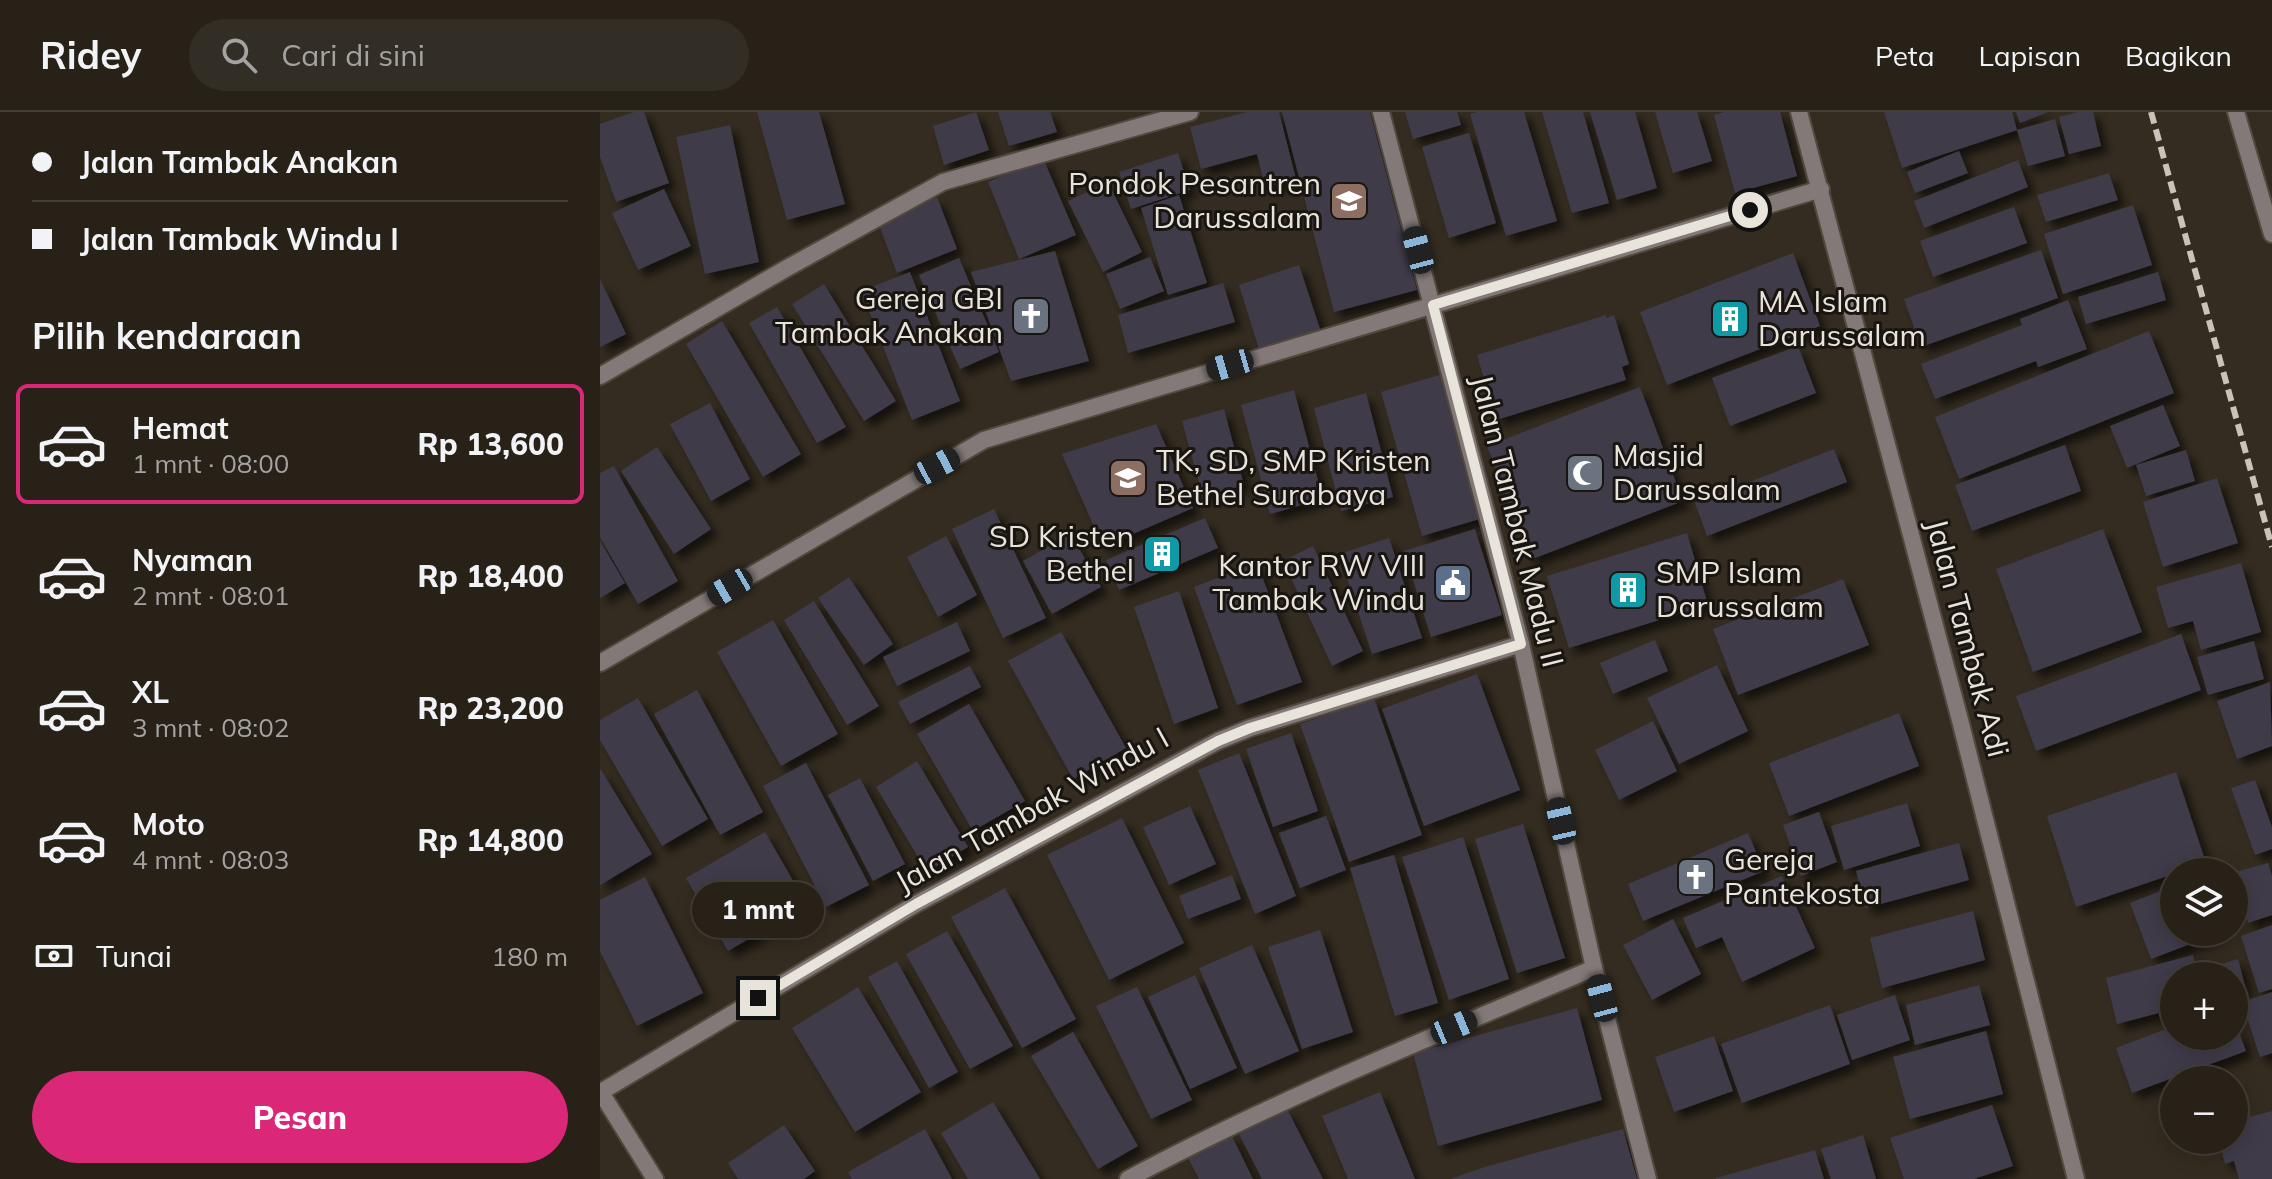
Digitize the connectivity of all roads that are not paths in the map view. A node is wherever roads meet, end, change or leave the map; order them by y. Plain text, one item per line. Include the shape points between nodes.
1 (1190, 112) edge
2 (1381, 112) edge
3 (1799, 112) edge
4 (2236, 112) edge
5 (1821, 189) junction
6 (2272, 234) edge
7 (1433, 305) junction
8 (600, 376) edge
9 (1521, 644) junction
10 (600, 663) edge
11 (1594, 968) junction
12 (600, 1092) edge
13 (655, 1179) edge
14 (1128, 1179) edge
15 (1648, 1179) edge
16 (2076, 1179) edge

1 - 8 street via 943,182
2 - 7 street, Jalan Tambak Madu II
3 - 5 street, Jalan Tambak Adi
4 - 6 street
5 - 7 street
5 - 16 street, Jalan Tambak Adi
7 - 9 street, Jalan Tambak Madu II
7 - 10 street via 984,440
9 - 11 street, Jalan Tambak Madu II
9 - 12 street, Jalan Tambak Windu I via 1218,741 916,904
11 - 14 street via 1314,1086
11 - 15 street, Jalan Tambak Madu II
12 - 13 street

